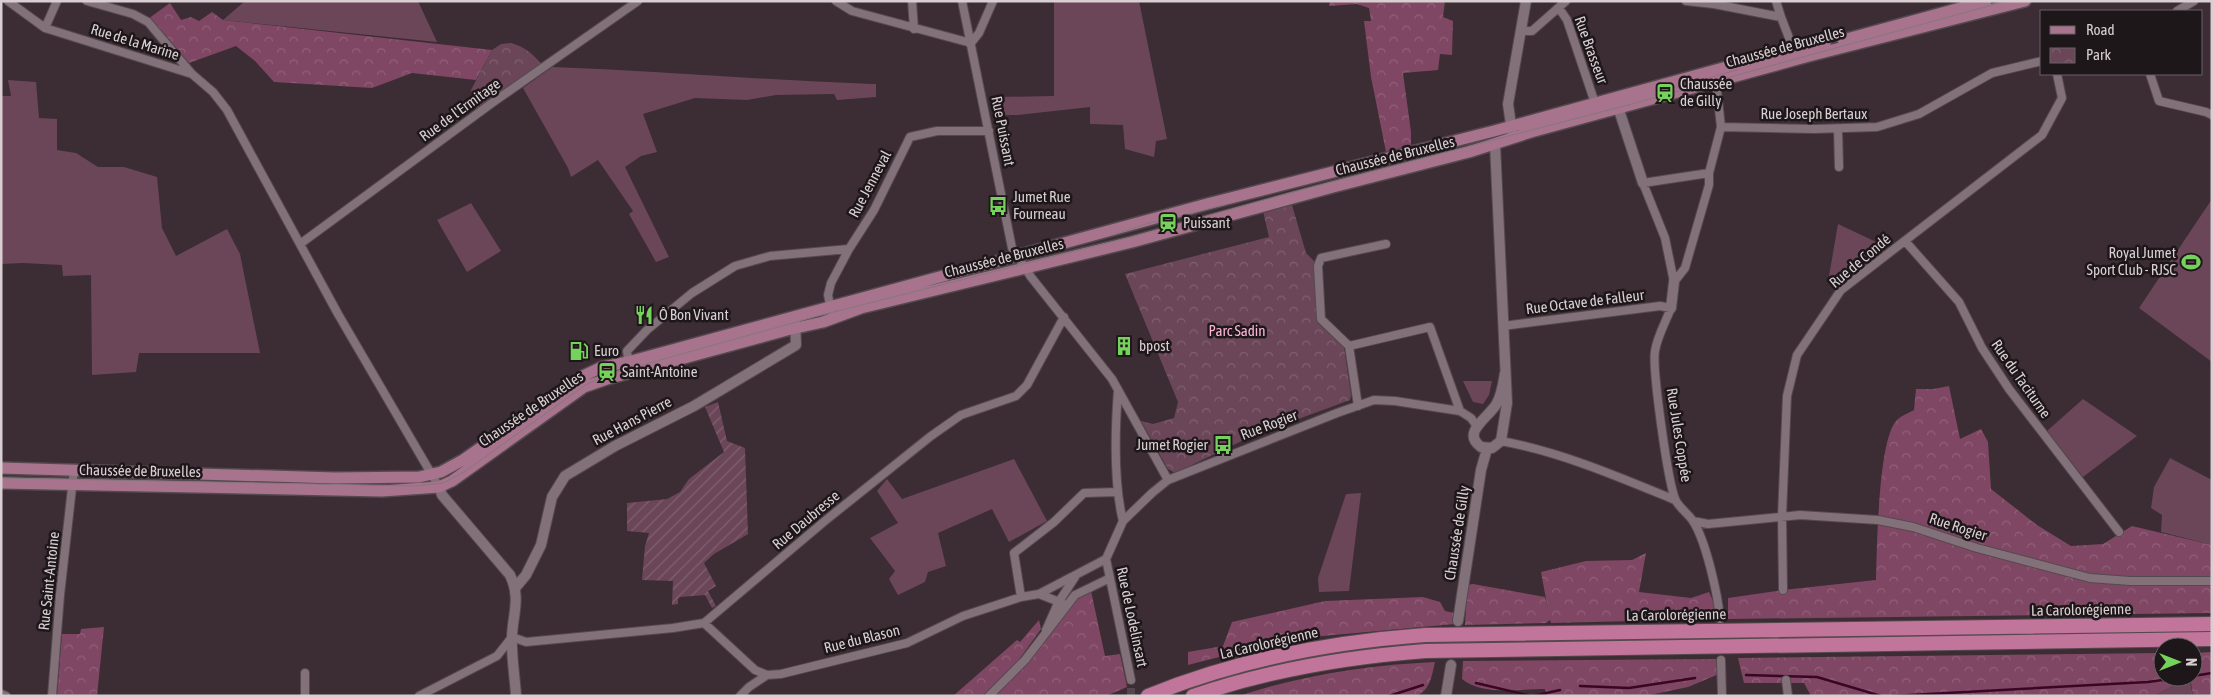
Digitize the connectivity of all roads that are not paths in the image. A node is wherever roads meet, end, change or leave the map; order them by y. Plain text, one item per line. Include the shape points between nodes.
1 (8, 1) edge
2 (57, 1) edge
3 (87, 1) edge
4 (638, 1) edge
5 (836, 1) edge
6 (912, 1) edge
7 (962, 1) edge
8 (993, 1) edge
9 (1526, 1) edge
10 (1566, 1) edge
11 (1686, 1) edge
12 (1776, 1) edge
13 (1986, 1) edge
14 (2025, 1) edge
15 (2194, 1) edge
16 (1699, 2) edge
17 (1559, 8) junction
18 (2178, 10) edge
19 (1781, 17) junction
20 (45, 28) junction
21 (914, 29) junction
22 (1520, 31) junction
23 (971, 43) junction
24 (1794, 51) junction
25 (2040, 61) edge
26 (192, 74) junction
27 (2056, 75) edge
28 (2150, 75) edge
29 (1716, 82) junction
30 (1595, 103) junction
31 (1616, 103) junction
32 (2212, 115) edge
33 (1722, 127) junction
34 (1838, 128) junction
35 (989, 131) junction
36 (1494, 131) junction
37 (1512, 132) junction
38 (1495, 144) junction
39 (1839, 167) dead end
40 (1709, 173) junction
41 (1643, 183) junction
42 (1905, 241) junction
43 (300, 244) junction
44 (1386, 244) dead end
45 (849, 249) junction
46 (1021, 263) junction
47 (1674, 282) junction
48 (1671, 308) junction
49 (831, 312) junction
50 (1064, 317) junction
51 (795, 323) junction
52 (1503, 326) junction
53 (1349, 346) junction
54 (629, 367) junction
55 (1505, 373) junction
56 (1118, 390) junction
57 (1358, 406) junction
58 (1460, 410) junction
59 (1479, 423) junction
60 (1501, 435) junction
61 (1487, 449) junction
62 (1, 468) edge
63 (74, 470) junction
64 (433, 475) junction
65 (1168, 480) junction
66 (1, 483) edge
67 (74, 485) junction
68 (438, 487) junction
69 (1118, 492) junction
70 (1675, 500) junction
71 (1782, 516) junction
72 (1123, 521) junction
73 (1693, 521) junction
74 (2119, 532) dead end
75 (1106, 559) junction
76 (1076, 576) junction
77 (1110, 578) junction
78 (2212, 581) edge
79 (516, 587) junction
80 (1783, 590) dead end
81 (1039, 594) junction
82 (1021, 597) junction
83 (1058, 603) junction
84 (1069, 604) junction
85 (1720, 619) dead end
86 (1458, 622) dead end
87 (704, 623) junction
88 (2212, 624) edge
89 (512, 637) junction
90 (1042, 639) junction
91 (2212, 640) edge
92 (1721, 660) dead end
93 (1451, 665) dead end
94 (305, 672) dead end
95 (767, 675) junction
96 (1131, 680) tunnel mouth
97 (1786, 680) dead end
98 (1, 694) edge
99 (6, 696) edge
100 (52, 696) edge
101 (305, 696) edge
102 (419, 696) edge
103 (516, 696) edge
104 (740, 696) edge
105 (989, 696) edge
106 (1148, 696) edge
107 (1193, 696) edge
108 (1446, 696) edge
109 (1722, 696) edge
110 (1788, 696) edge

1 - 20 street, Rue de la Marine
2 - 20 street
3 - 26 street, Rue de la Marine via 133,14 148,22
4 - 43 street, Rue de l'Ermitage via 492,102
5 - 21 street via 852,11
6 - 21 street
7 - 23 street, Rue Puissant
8 - 23 street
9 - 22 street
10 - 17 street
11 - 16 street
12 - 19 street
13 - 24 main road, Chaussée de Bruxelles
14 - 29 main road, Chaussée de Bruxelles
15 - 18 street
16 - 19 street
17 - 22 street via 1532,31
17 - 30 street, Rue Brasseur via 1567,20
19 - 24 street
20 - 26 street, Rue de la Marine
21 - 23 street
22 - 37 street via 1508,104
23 - 35 street, Rue Puissant
24 - 31 main road, Chaussée de Bruxelles
25 - 34 street, Rue Joseph Bertaux via 1992,73 1919,114 1877,128
26 - 43 street via 227,110
27 - 42 street, Rue de Condé via 2062,98 2042,135
28 - 32 street via 2159,100
29 - 31 main road, Chaussée de Bruxelles
29 - 33 street
30 - 31 main road, Chaussée de Bruxelles
30 - 37 main road, Chaussée de Bruxelles
31 - 37 main road, Chaussée de Bruxelles
31 - 41 street
33 - 34 street, Rue Joseph Bertaux
33 - 40 street
34 - 39 street
35 - 45 street, Rue Jenneval via 937,131 910,137 874,210
35 - 46 street, Rue Puissant via 1012,248
36 - 37 main road, Chaussée de Bruxelles
36 - 38 street
36 - 46 main road, Chaussée de Bruxelles via 1207,204
37 - 38 main road, Chaussée de Bruxelles
38 - 46 main road, Chaussée de Bruxelles via 1132,242
38 - 52 street
40 - 41 street
40 - 47 street via 1709,185 1685,268
41 - 47 street via 1665,238
42 - 71 street, Rue de Condé via 1841,290 1797,355 1788,396
42 - 74 street, Rue du Taciturne via 1959,302 1982,348 2008,389
43 - 64 street
44 - 53 street via 1319,261 1321,319
45 - 49 street, Rue Jenneval via 831,283 828,295
45 - 54 street via 770,256 735,266 692,293 647,330 627,351
46 - 49 main road, Chaussée de Bruxelles via 935,277
46 - 50 street
47 - 48 street
48 - 52 street, Rue Octave de Falleur via 1660,306
48 - 70 street, Rue Jules Coppée via 1655,350 1657,386
49 - 51 main road, Chaussée de Bruxelles via 823,322
49 - 54 main road, Chaussée de Bruxelles
50 - 56 street
50 - 87 street, Rue Daubresse via 1027,385 1016,396 962,415 939,431 826,520
51 - 54 main road, Chaussée de Bruxelles
51 - 79 street, Rue Hans Pierre via 796,345 694,406 615,446 565,476 552,498 541,546
52 - 55 street
53 - 57 street
53 - 58 street via 1430,327
54 - 64 main road, Chaussée de Bruxelles via 602,367 583,376 462,460
54 - 68 main road, Chaussée de Bruxelles via 584,387 465,473
55 - 59 street via 1498,402
55 - 60 street via 1507,403
56 - 65 street
56 - 69 street
57 - 58 street, Rue Rogier via 1374,400
57 - 65 street, Rue Rogier
58 - 59 street
59 - 60 street via 1494,422
59 - 61 street via 1474,431 1475,440
60 - 61 street via 1494,447
60 - 70 street
61 - 86 street, Chaussée de Gilly
62 - 63 main road, Chaussée de Bruxelles
63 - 64 main road, Chaussée de Bruxelles via 335,478
63 - 67 street, Rue Saint-Antoine
64 - 68 street
65 - 72 street, Rue Rogier
66 - 67 main road, Chaussée de Bruxelles
67 - 68 main road, Chaussée de Bruxelles via 382,491
67 - 100 street, Rue Saint-Antoine via 60,595
68 - 79 street via 510,575
69 - 72 street
69 - 82 street via 1084,493 1014,553
70 - 73 street, Rue Jules Coppée
71 - 73 street, Rue Rogier via 1708,524
71 - 78 street, Rue Rogier via 1870,520 1913,527 2090,578
71 - 80 street, Rue de Condé
72 - 75 street, Rue Rogier
73 - 85 street, Rue Jules Coppée via 1716,591
75 - 76 street, Rue du Blason
75 - 77 street, Rue de Lodelinsart
76 - 81 street, Rue du Blason
76 - 83 street
77 - 84 street via 1075,595
77 - 96 street, Rue de Lodelinsart
79 - 89 street
81 - 82 street, Rue du Blason
81 - 83 street
82 - 95 street, Rue du Blason via 962,616 907,643
83 - 84 street
83 - 90 street
84 - 90 street
87 - 89 street via 526,642
87 - 95 street via 756,670
88 - 106 highway, La Carolorégienne via 1400,637 1288,653 1218,671
89 - 102 street via 496,656
89 - 103 street
90 - 105 street
91 - 107 highway, La Carolorégienne via 1426,651 1374,655 1291,668
92 - 109 street
93 - 108 street
94 - 101 street
95 - 104 street
97 - 110 street
98 - 99 street

